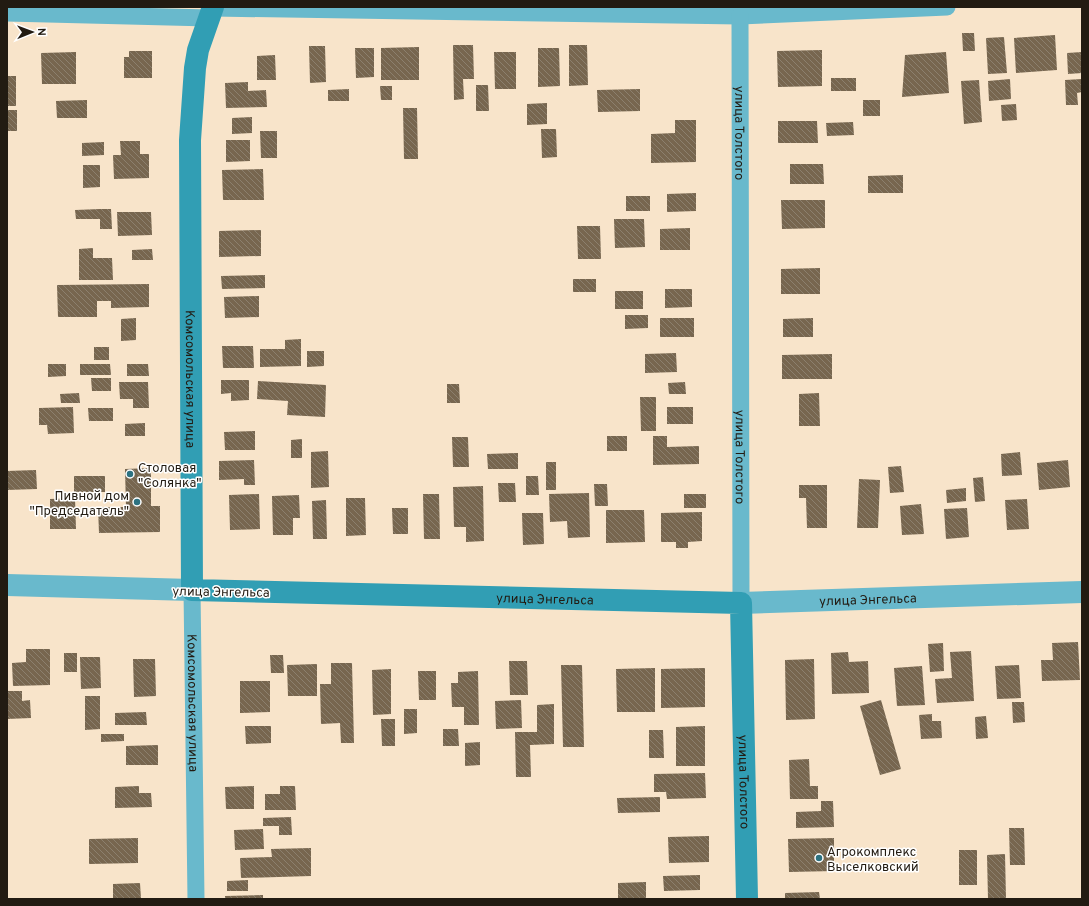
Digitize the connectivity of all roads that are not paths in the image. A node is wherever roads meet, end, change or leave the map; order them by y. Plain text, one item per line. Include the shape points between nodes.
1 (947, 7) edge
2 (212, 11) edge
3 (7, 13) edge
4 (740, 16) junction
5 (7, 585) edge
6 (192, 590) junction
7 (1082, 592) edge
8 (741, 603) junction
9 (196, 899) edge
10 (747, 899) edge

1 - 4 street
2 - 3 street
2 - 4 street
2 - 6 main road, Комсомольская улица via 198,50 190,140
4 - 8 street, улица Толстого
5 - 6 street, улица Энгельса
6 - 8 main road, улица Энгельса
6 - 9 street, Комсомольская улица
7 - 8 street, улица Энгельса
8 - 10 main road, улица Толстого

